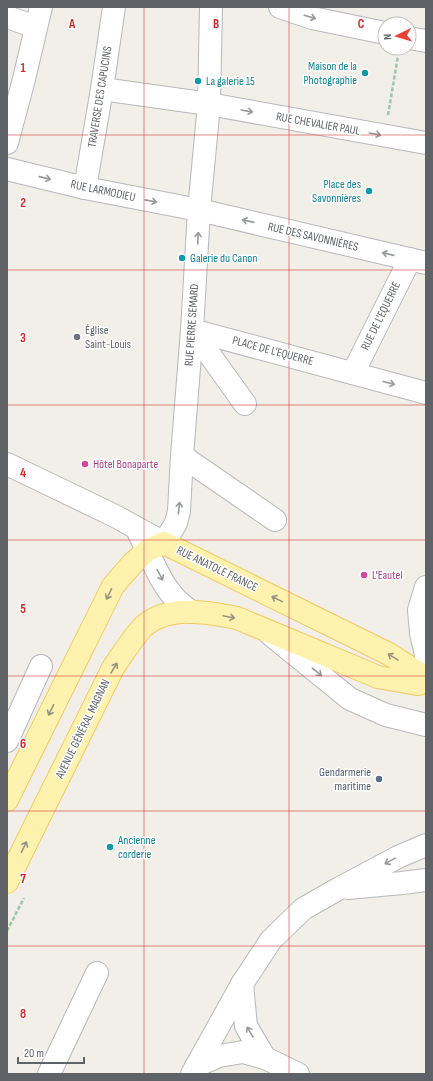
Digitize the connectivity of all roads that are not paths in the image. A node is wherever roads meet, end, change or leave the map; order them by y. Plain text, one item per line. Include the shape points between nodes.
1 (114, 7) edge
2 (211, 7) edge
3 (280, 7) edge
4 (343, 16) edge
5 (7, 17) edge
6 (38, 17) edge
7 (377, 30) edge
8 (102, 89) junction
9 (209, 104) junction
10 (7, 142) edge
11 (426, 143) edge
12 (7, 169) edge
13 (85, 188) junction
14 (199, 210) junction
15 (418, 261) edge
16 (192, 330) junction
17 (353, 373) junction
18 (426, 393) edge
19 (245, 404) dead end
20 (182, 456) junction
21 (7, 464) edge
22 (275, 520) dead end
23 (156, 546) junction
24 (426, 578) edge
25 (426, 587) edge
26 (191, 612) junction
27 (265, 630) junction
28 (421, 633) junction
29 (426, 655) edge
30 (41, 666) dead end
31 (426, 678) edge
32 (426, 682) edge
33 (426, 724) edge
34 (7, 741) edge
35 (7, 800) edge
36 (426, 845) edge
37 (426, 880) edge
38 (7, 882) edge
39 (338, 889) junction
40 (97, 973) dead end
41 (242, 984) junction
42 (266, 1058) junction
43 (194, 1070) edge
44 (49, 1074) edge
45 (298, 1074) edge

1 - 8 street, TRAVERSE DES CAPUCINS
2 - 9 street, RUE PIERRE SEMARD
3 -> 4 street via 312,18
4 - 7 street
5 - 6 street
6 - 10 street
8 - 9 street, RUE CHEVALIER PAUL
8 - 13 street, TRAVERSE DES CAPUCINS
9 -> 11 street, RUE CHEVALIER PAUL
9 - 14 street, RUE PIERRE SEMARD
12 -> 13 street, RUE LARMODIEU
13 -> 14 street, RUE LARMODIEU
15 -> 14 street, RUE DES SAVONNIÈRES
16 -> 14 street, RUE PIERRE SEMARD
15 - 17 street, RUE DE L'EQUERRE
16 - 17 street, PLACE DE L'EQUERRE
16 - 19 street
16 - 20 street, RUE PIERRE SEMARD
17 -> 18 street, PLACE DE L'EQUERRE
20 - 22 street
23 -> 20 street, RUE PIERRE SEMARD via 176,523 180,511
21 - 23 street, RUE ANATOLE FRANCE via 136,527
23 -> 26 street via 160,576 174,597
31 -> 23 main road, RUE ANATOLE FRANCE via 389,654
23 -> 35 main road via 132,563 113,586
24 - 28 street via 418,579 411,594 407,620
25 - 28 street via 419,610
26 -> 27 main road, AVENUE GÉNÉRAL MAGNAN via 237,618
38 -> 26 main road, AVENUE GÉNÉRAL MAGNAN via 112,668 131,641 152,621 175,613
27 - 32 main road, AVENUE GÉNÉRAL MAGNAN via 378,677 418,684
27 -> 33 street via 350,699 386,715
28 - 29 street
30 - 34 street
36 -> 39 street
37 - 39 street
39 - 41 street via 303,909 271,940
40 - 44 street
42 -> 41 street via 246,1026
41 - 43 street
42 - 43 street via 243,1052 219,1056
42 - 45 street

